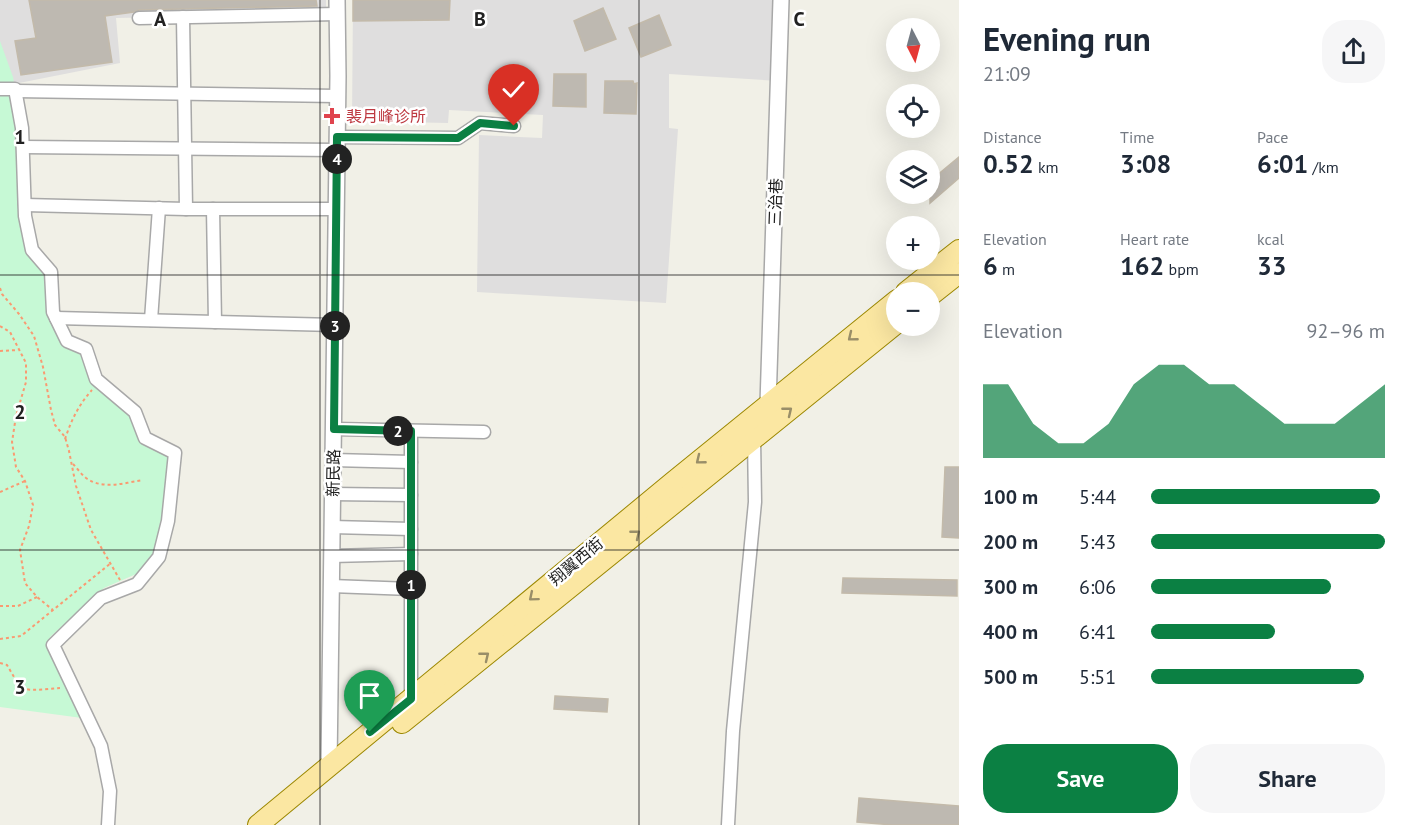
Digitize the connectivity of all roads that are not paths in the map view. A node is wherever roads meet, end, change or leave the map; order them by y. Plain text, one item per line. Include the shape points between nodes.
1 (781, 0) edge
2 (337, 7) edge
3 (183, 17) junction
4 (138, 18) dead end
5 (0, 89) edge
6 (16, 91) junction
7 (184, 93) junction
8 (337, 96) junction
9 (514, 126) dead end
10 (337, 144) junction
11 (22, 147) junction
12 (185, 148) junction
13 (25, 205) junction
14 (159, 208) junction
15 (186, 209) junction
16 (213, 209) junction
17 (336, 209) junction
18 (959, 250) edge
19 (959, 273) edge
20 (919, 282) edge
21 (940, 288) edge
22 (886, 309) edge
23 (56, 318) junction
24 (151, 320) junction
25 (215, 322) junction
26 (335, 325) junction
27 (886, 332) edge
28 (768, 404) junction
29 (334, 429) junction
30 (411, 431) junction
31 (484, 432) dead end
32 (754, 438) junction
33 (333, 460) junction
34 (411, 462) junction
35 (333, 494) junction
36 (411, 495) junction
37 (332, 527) junction
38 (411, 529) junction
39 (411, 554) junction
40 (332, 556) junction
41 (331, 586) junction
42 (411, 589) junction
43 (411, 699) junction
44 (329, 766) junction
45 (108, 825) edge
46 (258, 825) edge
47 (276, 825) edge
48 (728, 825) edge

1 - 28 street, 三治巷
2 - 3 street
2 - 8 street, 新民路
3 - 4 street
3 - 7 street
5 - 6 street
6 - 7 street
6 - 11 street
7 - 8 street
7 - 12 street
8 - 10 street, 新民路
9 - 10 street via 480,123 458,138
10 - 12 street
10 - 17 street, 新民路
11 - 12 street
11 - 13 street
12 - 15 street
13 - 14 street
13 - 23 street via 32,250 51,272
14 - 15 street
14 - 24 street
15 - 16 street
16 - 17 street
16 - 25 street
17 - 26 street, 新民路
18 - 20 main road
19 - 21 main road
22 -> 28 main road, 翔翼西街
23 - 24 street
23 - 45 street via 67,341 86,349 96,379 135,412 146,438 175,453 168,520 159,557 137,584 100,598 53,645 101,746 110,791
24 - 25 street
25 - 26 street
26 - 29 street, 新民路
32 -> 27 main road, 翔翼西街
28 -> 43 main road, 翔翼西街
29 - 30 street
29 - 33 street, 新民路
30 - 31 street
30 - 34 street
47 -> 32 main road, 翔翼西街
32 - 48 street via 755,502
33 - 34 street
33 - 35 street, 新民路
34 - 36 street
35 - 36 street
35 - 37 street, 新民路
36 - 38 street
37 - 38 street
37 - 40 street, 新民路
38 - 39 street
39 - 40 street
39 - 42 street
40 - 41 street, 新民路
41 - 42 street
41 - 44 street, 新民路
42 - 43 street
43 - 44 main road, 翔翼西街
44 - 46 main road, 翔翼西街

